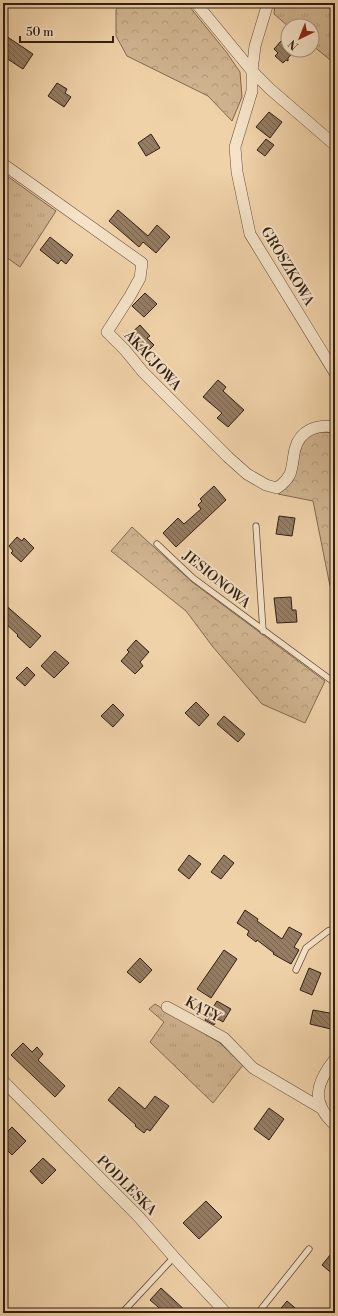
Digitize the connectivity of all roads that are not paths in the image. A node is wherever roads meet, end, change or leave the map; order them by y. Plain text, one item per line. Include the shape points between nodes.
1 (196, 3) edge
2 (268, 3) edge
3 (252, 71) junction
4 (335, 144) edge
5 (3, 164) edge
6 (335, 373) edge
7 (335, 427) edge
8 (256, 526) dead end
9 (157, 544) dead end
10 (263, 631) junction
11 (335, 683) edge
12 (335, 928) edge
13 (296, 970) dead end
14 (167, 1007) dead end
15 (335, 1059) edge
16 (3, 1081) edge
17 (321, 1108) junction
18 (335, 1125) edge
19 (309, 1249) dead end
20 (174, 1257) junction
21 (122, 1313) edge
22 (226, 1313) edge
23 (258, 1313) edge

1 - 3 street
2 - 3 street, GROSZKOWA
3 - 4 street via 270,90
3 - 6 street, GROSZKOWA via 252,91 235,148 237,172 250,234
5 - 7 street, AKACJOWA via 142,262 140,278 107,332 178,408 247,474 266,485 278,488 290,473 296,448 304,433 321,426
8 - 10 lane, JESIONOWA
9 - 10 lane, JESIONOWA via 194,578
10 - 11 lane, JESIONOWA
12 - 13 lane via 306,948
14 - 17 street, KĄTY via 224,1038 253,1068
15 - 17 street via 321,1078 318,1088
16 - 20 street, PODLESKA via 138,1216
17 - 18 street
19 - 23 lane
20 - 21 lane
20 - 22 street, PODLESKA

